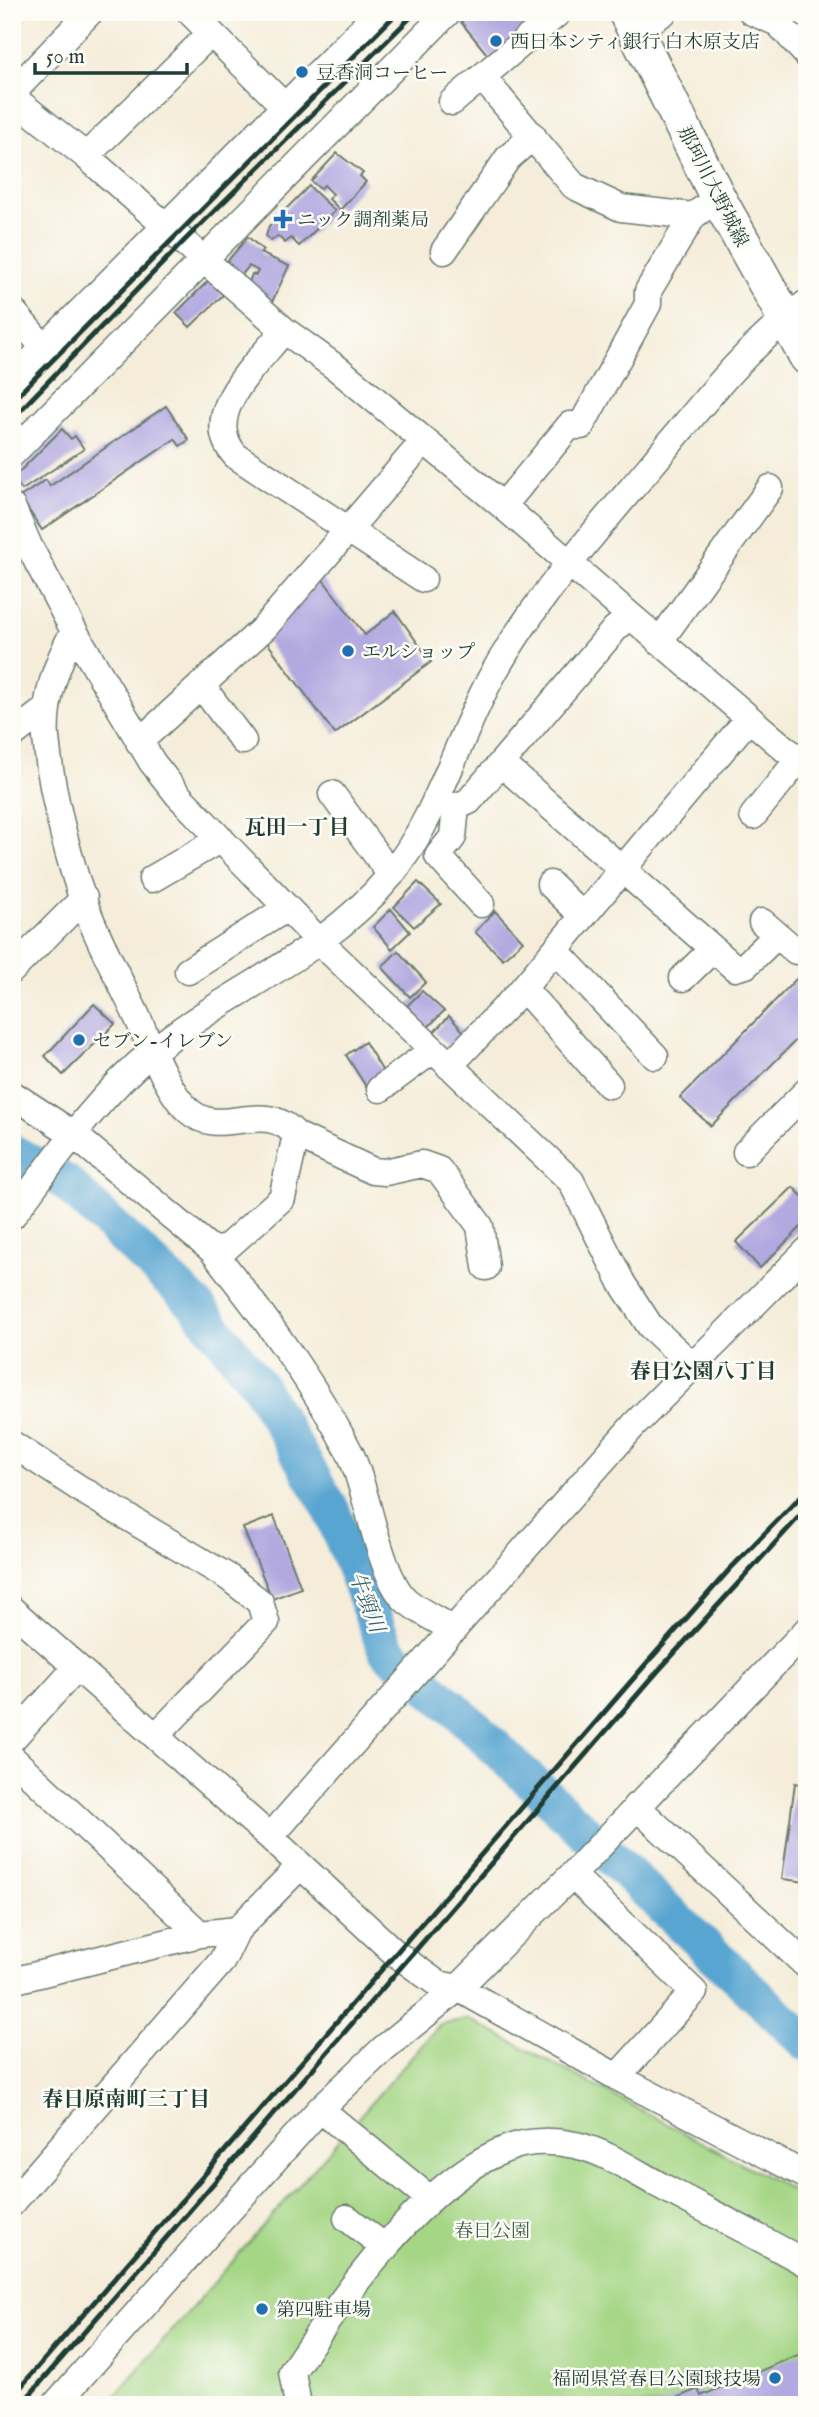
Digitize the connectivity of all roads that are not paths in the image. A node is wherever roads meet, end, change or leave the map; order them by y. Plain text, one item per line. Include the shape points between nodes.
1 (90, 12) edge
2 (190, 12) edge
3 (379, 12) edge
4 (448, 12) edge
5 (559, 12) edge
6 (752, 12) edge
7 (784, 17) edge
8 (642, 18) edge
9 (211, 33) junction
10 (807, 55) edge
11 (482, 76) junction
12 (15, 102) edge
13 (452, 102) dead end
14 (284, 106) junction
15 (533, 136) junction
16 (86, 156) junction
17 (705, 207) junction
18 (165, 226) junction
19 (444, 251) dead end
20 (204, 258) junction
21 (12, 310) edge
22 (795, 312) edge
23 (285, 330) junction
24 (44, 348) junction
25 (807, 357) edge
26 (12, 380) edge
27 (423, 442) junction
28 (12, 454) edge
29 (771, 488) dead end
30 (503, 506) junction
31 (12, 507) edge
32 (349, 529) junction
33 (568, 563) junction
34 (423, 579) dead end
35 (629, 617) junction
36 (74, 631) junction
37 (659, 642) junction
38 (201, 685) junction
39 (46, 709) junction
40 (749, 718) junction
41 (12, 735) edge
42 (139, 741) junction
43 (243, 741) dead end
44 (803, 758) edge
45 (501, 763) junction
46 (332, 794) dead end
47 (445, 804) junction
48 (753, 816) dead end
49 (221, 839) junction
50 (621, 871) junction
51 (391, 875) junction
52 (152, 879) dead end
53 (550, 884) dead end
54 (84, 898) junction
55 (481, 904) dead end
56 (287, 908) junction
57 (583, 916) junction
58 (778, 936) dead end
59 (321, 943) junction
60 (713, 949) junction
61 (555, 950) junction
62 (12, 970) edge
63 (188, 971) dead end
64 (683, 978) dead end
65 (523, 988) junction
66 (153, 1051) junction
67 (655, 1056) dead end
68 (441, 1058) junction
69 (610, 1085) dead end
70 (380, 1090) dead end
71 (807, 1091) edge
72 (12, 1094) edge
73 (296, 1135) junction
74 (71, 1137) junction
75 (746, 1152) dead end
76 (14, 1212) edge
77 (212, 1250) junction
78 (807, 1251) edge
79 (486, 1267) dead end
80 (693, 1366) junction
81 (12, 1444) edge
82 (12, 1610) edge
83 (807, 1630) edge
84 (448, 1637) junction
85 (77, 1667) junction
86 (156, 1736) junction
87 (12, 1739) edge
88 (12, 1758) edge
89 (636, 1806) junction
90 (270, 1837) junction
91 (300, 1866) junction
92 (572, 1875) junction
93 (237, 1930) junction
94 (200, 1934) junction
95 (807, 1966) edge
96 (12, 1981) edge
97 (458, 1988) junction
98 (617, 2077) junction
99 (320, 2109) junction
100 (807, 2176) edge
101 (430, 2199) junction
102 (12, 2203) edge
103 (347, 2218) dead end
104 (386, 2248) junction
105 (807, 2264) edge
106 (55, 2405) edge
107 (298, 2405) edge

1 - 12 street
2 - 9 street
3 - 14 street
4 - 20 street
5 - 11 street
6 - 7 street
7 - 10 street
8 - 17 main road, 那珂川大野城線
9 - 14 street
9 - 16 street
11 - 13 street
11 - 15 street
12 - 16 street
14 - 18 street
15 - 17 street via 574,186 621,208
15 - 19 street via 508,158
16 - 18 street
17 - 22 main road, 那珂川大野城線
17 - 30 street via 648,291 648,304 581,426 570,425
18 - 20 street
18 - 24 street
20 - 23 street
20 - 28 street
21 - 24 street
22 - 25 main road, 那珂川大野城線
22 - 33 street via 715,389
23 - 27 street
23 - 32 street via 228,402 222,417 227,446
24 - 26 street
27 - 30 street
27 - 32 street
29 - 37 street
30 - 33 street
31 - 36 street
32 - 34 street
32 - 38 street via 264,628
33 - 35 street
33 - 47 street via 493,674
35 - 37 street
35 - 45 street
36 - 39 street
36 - 42 street
37 - 40 street
38 - 42 street
38 - 43 street
39 - 41 street
39 - 54 street via 46,737 58,803
40 - 44 street
40 - 50 street
42 - 49 street via 178,795
44 - 48 street
45 - 47 street via 469,801
45 - 50 street
46 - 51 street
47 - 51 street
47 - 55 street via 453,836 439,856
49 - 52 street
49 - 56 street
50 - 57 street
50 - 60 street
51 - 59 street
53 - 57 street
54 - 62 street
54 - 66 street
56 - 59 street
56 - 63 street
57 - 61 street
58 - 60 street via 740,968
59 - 66 street
59 - 68 street
60 - 64 street
61 - 65 street
61 - 67 street
65 - 68 street
65 - 69 street
66 - 73 street via 191,1114 219,1122 274,1118
66 - 74 street
68 - 70 street
68 - 80 street via 571,1181 643,1315
71 - 75 street
72 - 74 street
73 - 77 street via 282,1198 225,1249
73 - 79 street via 373,1171 422,1164 439,1170 480,1226
74 - 76 street
74 - 77 street
77 - 84 street via 320,1399 352,1457 395,1585 406,1601
78 - 80 street
80 - 84 street via 634,1425
81 - 86 street via 228,1577 260,1602 265,1612 266,1622
82 - 85 street
83 - 89 street
84 - 90 street
85 - 86 street
85 - 87 street
86 - 90 street
88 - 94 street
89 - 92 street
89 - 95 street
90 - 91 street
91 - 93 street
91 - 97 street via 395,1953 438,1984
92 - 97 street
92 - 98 street via 694,1992
93 - 94 street
93 - 102 street via 222,1961
94 - 96 street
97 - 98 street
97 - 99 street via 383,2049
98 - 100 street
99 - 101 street
99 - 106 street
101 - 104 street
101 - 105 street via 484,2160 513,2146 577,2145
103 - 104 street
104 - 107 street via 335,2309 292,2372

